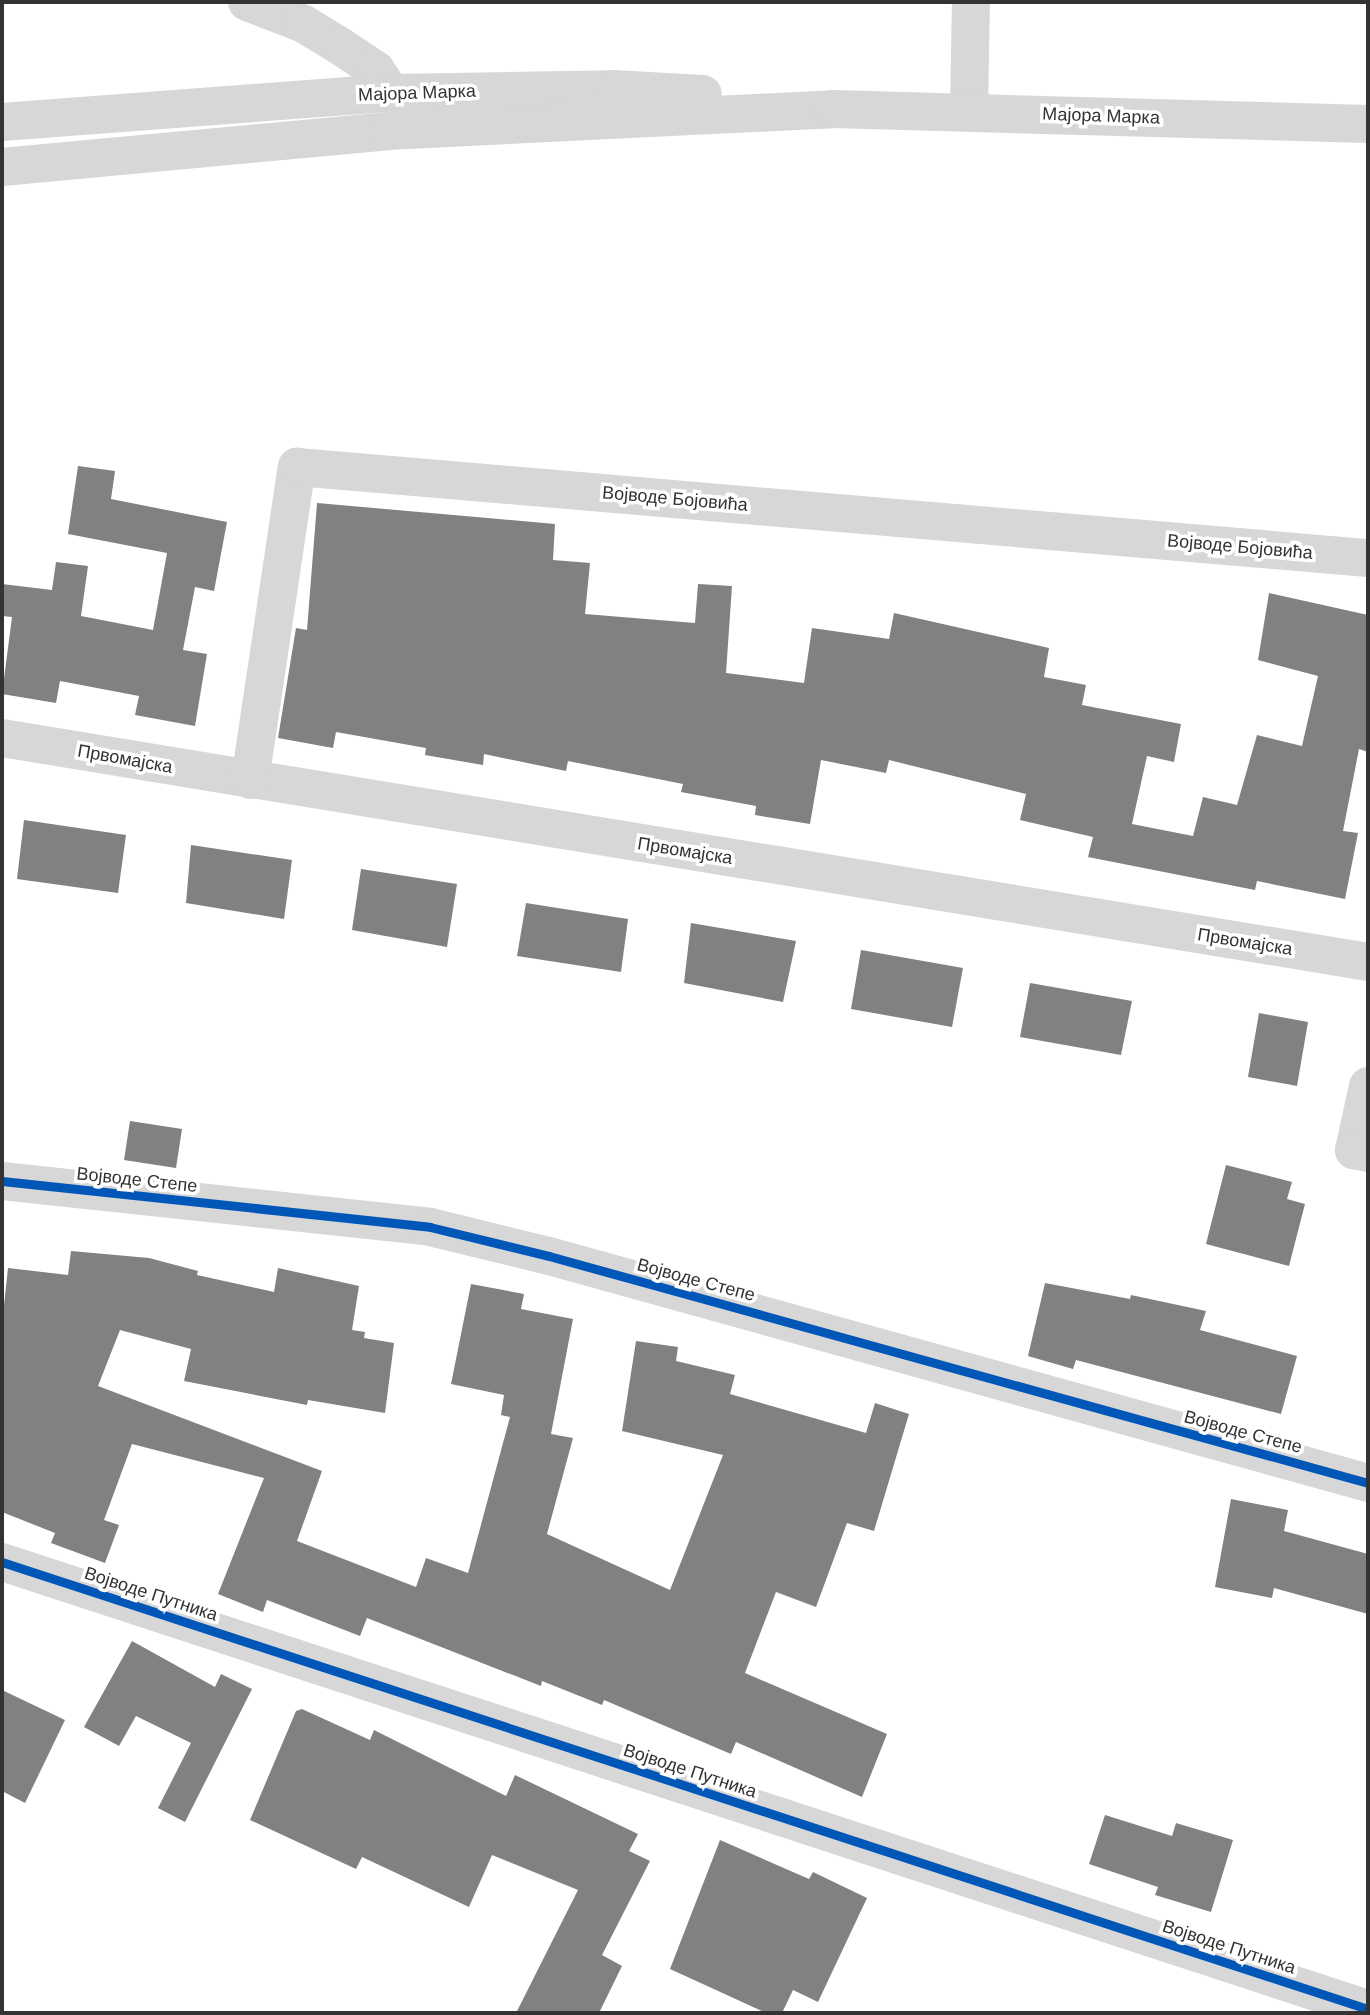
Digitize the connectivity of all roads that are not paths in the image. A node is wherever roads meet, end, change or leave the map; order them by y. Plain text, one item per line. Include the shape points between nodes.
1 (247, 2) edge
2 (971, 2) edge
3 (391, 93) junction
4 (833, 109) junction
5 (968, 112) junction
6 (2, 122) edge
7 (1368, 124) edge
8 (2, 167) edge
9 (1368, 558) edge
10 (2, 738) edge
11 (250, 780) junction
12 (1368, 962) edge
13 (1368, 1086) edge
14 (1361, 1152) edge
15 (2, 1181) edge
16 (1368, 1483) edge
17 (2, 1562) edge
18 (1368, 2009) edge

1 - 3 street via 304,24 340,46 376,70
2 - 5 street
3 - 4 street, Мајора Марка via 613,89 727,95
3 - 6 street, Мајора Марка
4 - 5 street, Мајора Марка
4 - 8 street, Мајора Марка via 362,133
5 - 7 street, Мајора Марка
9 - 11 street, Војводе Бојовића via 297,467
10 - 11 street, Првомајска
11 - 12 street, Првомајска
13 - 14 street
15 - 16 street, Војводе Степе via 430,1227
17 - 18 street, Војводе Путника

